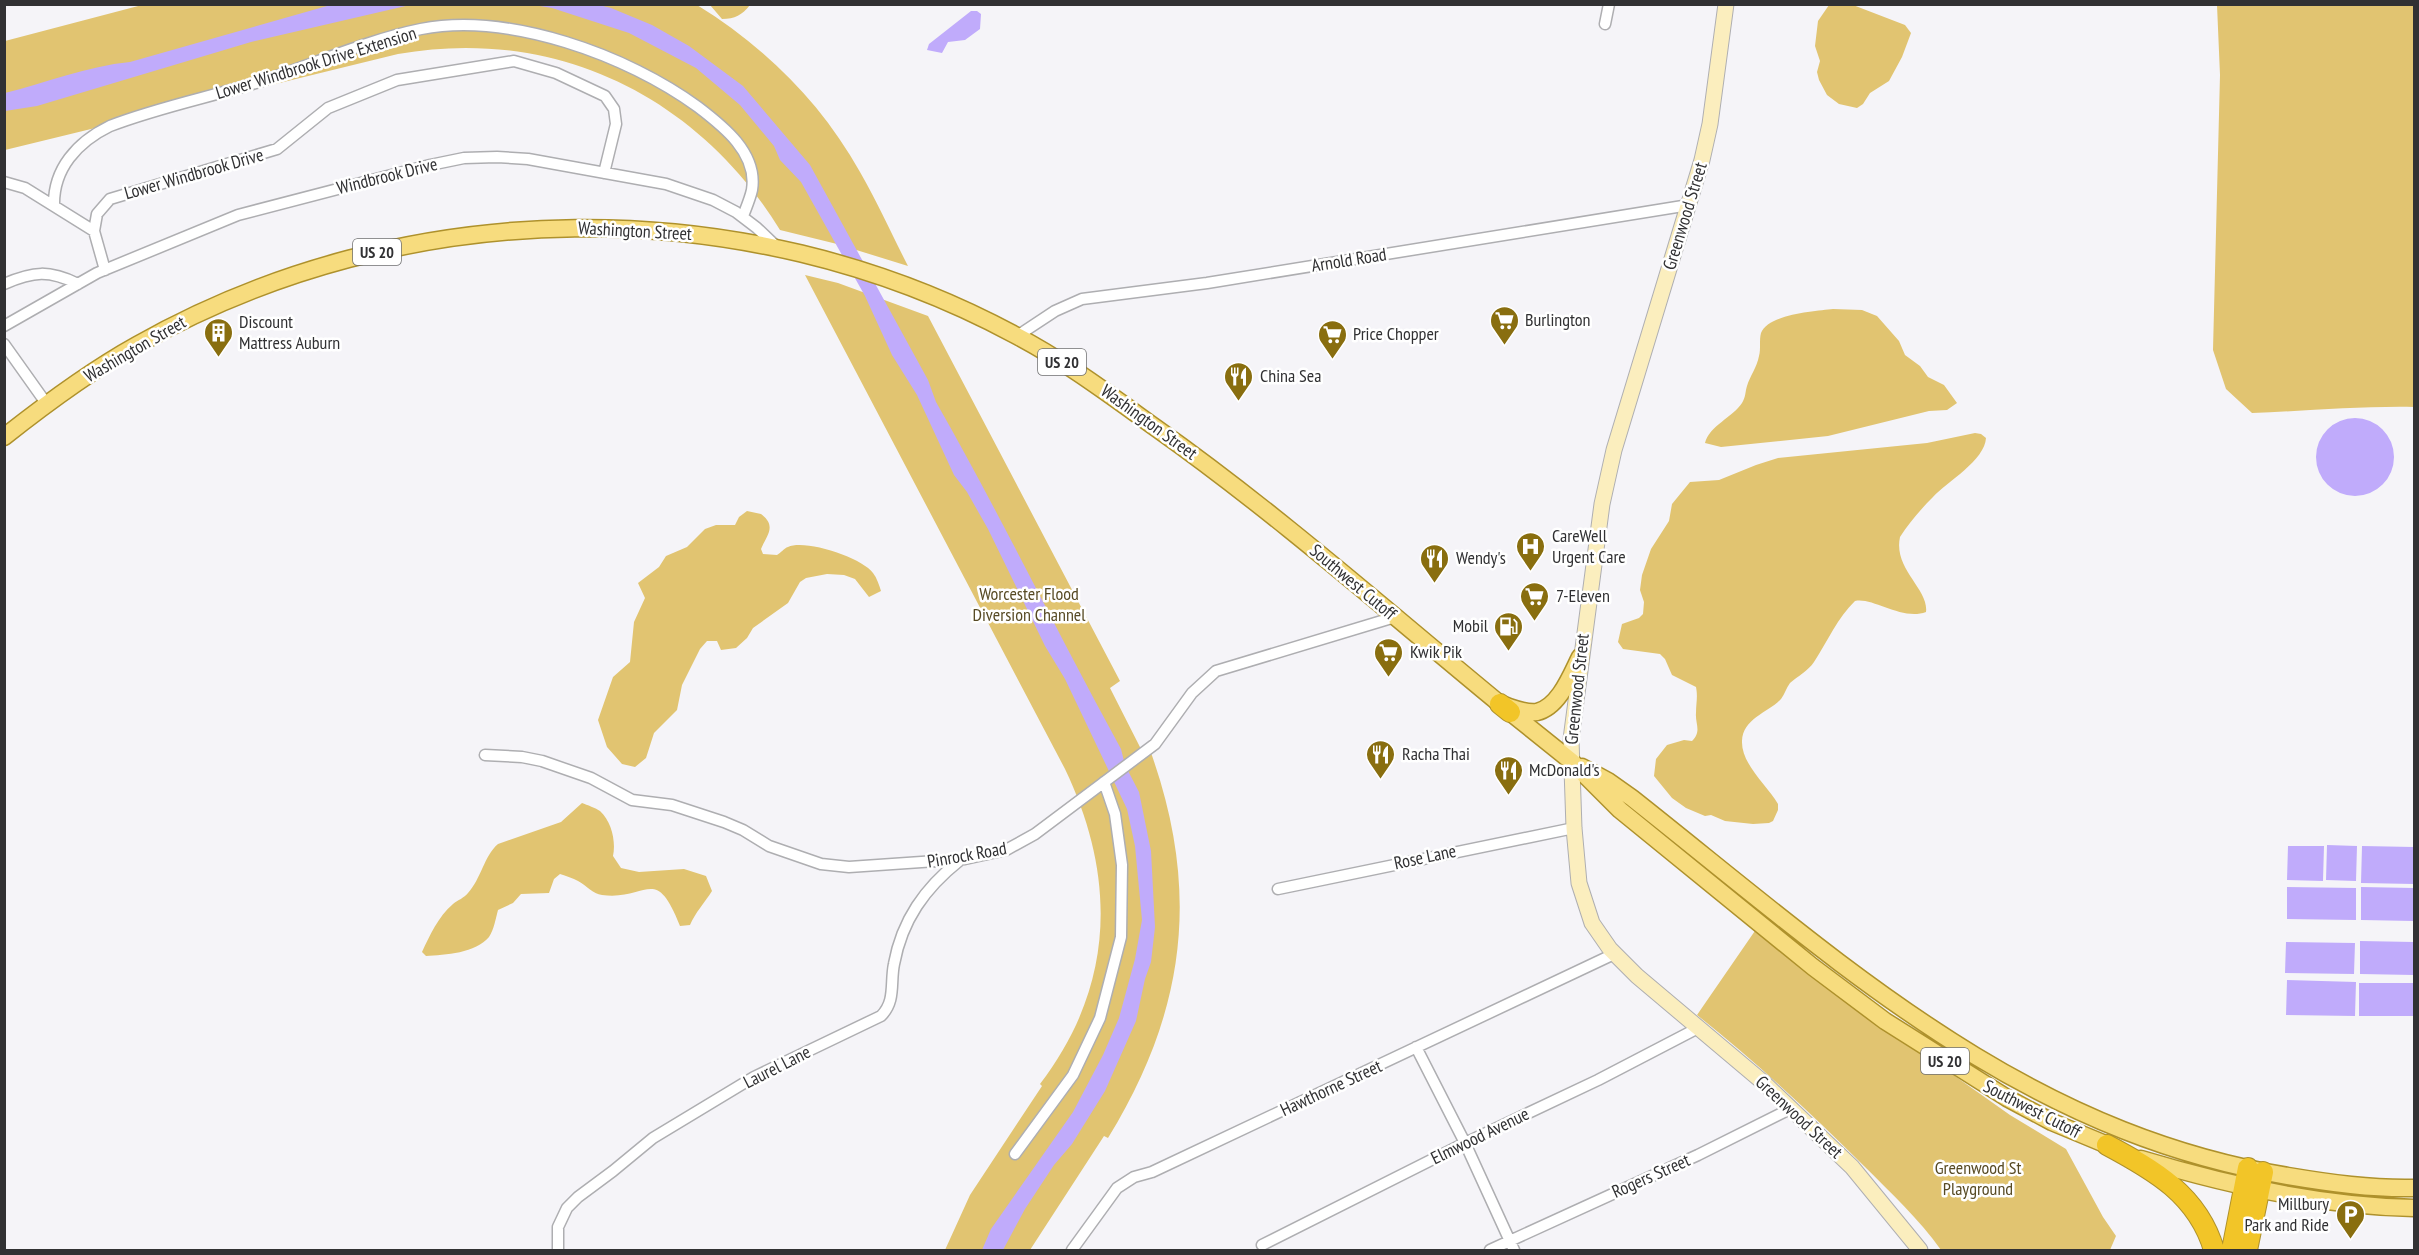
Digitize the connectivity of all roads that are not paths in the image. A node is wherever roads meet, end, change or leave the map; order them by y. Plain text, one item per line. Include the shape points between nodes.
1 (1609, 4) edge
2 (1726, 4) edge
3 (1605, 24) dead end
4 (604, 173) junction
5 (4, 182) edge
6 (1689, 205) junction
7 (54, 206) junction
8 (743, 216) junction
9 (94, 231) junction
10 (785, 249) junction
11 (105, 270) junction
12 (4, 284) edge
13 (78, 284) junction
14 (4, 326) edge
15 (1017, 336) junction
16 (6, 346) edge
17 (46, 403) junction
18 (4, 437) edge
19 (1246, 494) joint
20 (1395, 617) junction
21 (1580, 657) junction
22 (1505, 708) junction
23 (484, 755) dead end
24 (1570, 761) junction
25 (1106, 781) junction
26 (1574, 828) junction
27 (960, 859) junction
28 (1278, 889) dead end
29 (1614, 954) junction
30 (1698, 1028) junction
31 (1416, 1047) junction
32 (1791, 1109) junction
33 (1465, 1143) junction
34 (2107, 1145) junction
35 (1015, 1154) dead end
36 (2254, 1179) junction
37 (2415, 1188) edge
38 (2415, 1209) edge
39 (1262, 1245) dead end
40 (1512, 1246) edge
41 (558, 1251) edge
42 (1072, 1251) edge
43 (1490, 1251) edge
44 (1920, 1251) edge
45 (2214, 1251) edge
46 (2232, 1251) edge
47 (2247, 1251) edge

1 - 3 street
2 - 6 main road, Greenwood Street via 1708,131
4 - 8 street, Windbrook Drive via 666,184 713,200
4 - 9 street, Lower Windbrook Drive via 616,124 614,109 605,96 556,73 514,61 397,80 328,108 277,149 110,199 97,214
4 - 11 street, Windbrook Drive via 507,157 441,162 238,214
5 - 7 street via 25,188
6 - 15 street, Arnold Road via 1207,283 1082,299
6 - 21 main road, Greenwood Street via 1609,471
7 - 8 street, Lower Windbrook Drive Extension via 57,180 69,157 110,126 391,36 460,26 514,31 566,42 657,80 678,93 730,132 742,151 752,183
7 - 9 street
8 - 10 street, Windbrook Drive
9 - 11 street
10 - 15 main road, Washington Street / US 20 via 884,276
10 - 17 main road, Washington Street / US 20 via 696,234 583,228 490,232 400,247 287,278 215,306 132,347
11 - 13 street, Windbrook Drive
12 - 13 street via 44,273
13 - 14 street, Windbrook Drive
15 - 19 main road, Washington Street / US 20 via 1094,383
16 - 17 street
17 - 18 main road, Washington Street / US 20
19 - 20 main road, Southwest Cutoff / US 20
20 - 22 main road, Southwest Cutoff / US 20
20 - 25 street, Pinrock Road via 1216,671 1192,693 1155,744
21 - 22 main road via 1548,707 1537,712
21 - 24 main road, Greenwood Street
22 - 24 main road, Southwest Cutoff / US 20
23 - 27 street, Pinrock Road via 542,761 591,778 624,797 672,805 724,822 769,846 821,864 849,867
24 - 26 main road, Greenwood Street
24 - 34 main road, Southwest Cutoff / US 20 via 1620,810 1885,1021 2007,1098
24 - 36 main road, Southwest Cutoff / US 20 via 1608,780 1848,970 1966,1051 2027,1086 2115,1128
25 - 27 street, Pinrock Road via 1016,846
25 - 35 street via 1122,865 1121,937 1100,1018 1073,1075
26 - 28 street, Rose Lane
26 - 29 main road, Greenwood Street via 1584,904 1597,932
27 - 41 street, Laurel Lane via 928,887 914,908 895,958 891,1003 881,1016 754,1077 653,1138 567,1208 558,1227
29 - 30 main road, Greenwood Street
29 - 31 street, Hawthorne Street
30 - 32 main road, Greenwood Street
30 - 33 street, Elmwood Avenue
31 - 33 street
31 - 42 street, Hawthorne Street via 1126,1181
32 - 40 street, Rogers Street
32 - 44 main road, Greenwood Street via 1852,1167
33 - 39 street, Elmwood Avenue
33 - 40 street
34 - 36 main road, Southwest Cutoff / US 20 via 2179,1171
34 - 45 highway via 2149,1167 2181,1194 2197,1213
36 - 37 main road, Southwest Cutoff / US 20
36 - 38 main road, Southwest Cutoff / US 20 via 2354,1206
36 - 46 highway
36 - 47 highway
40 - 43 street, Rogers Street

